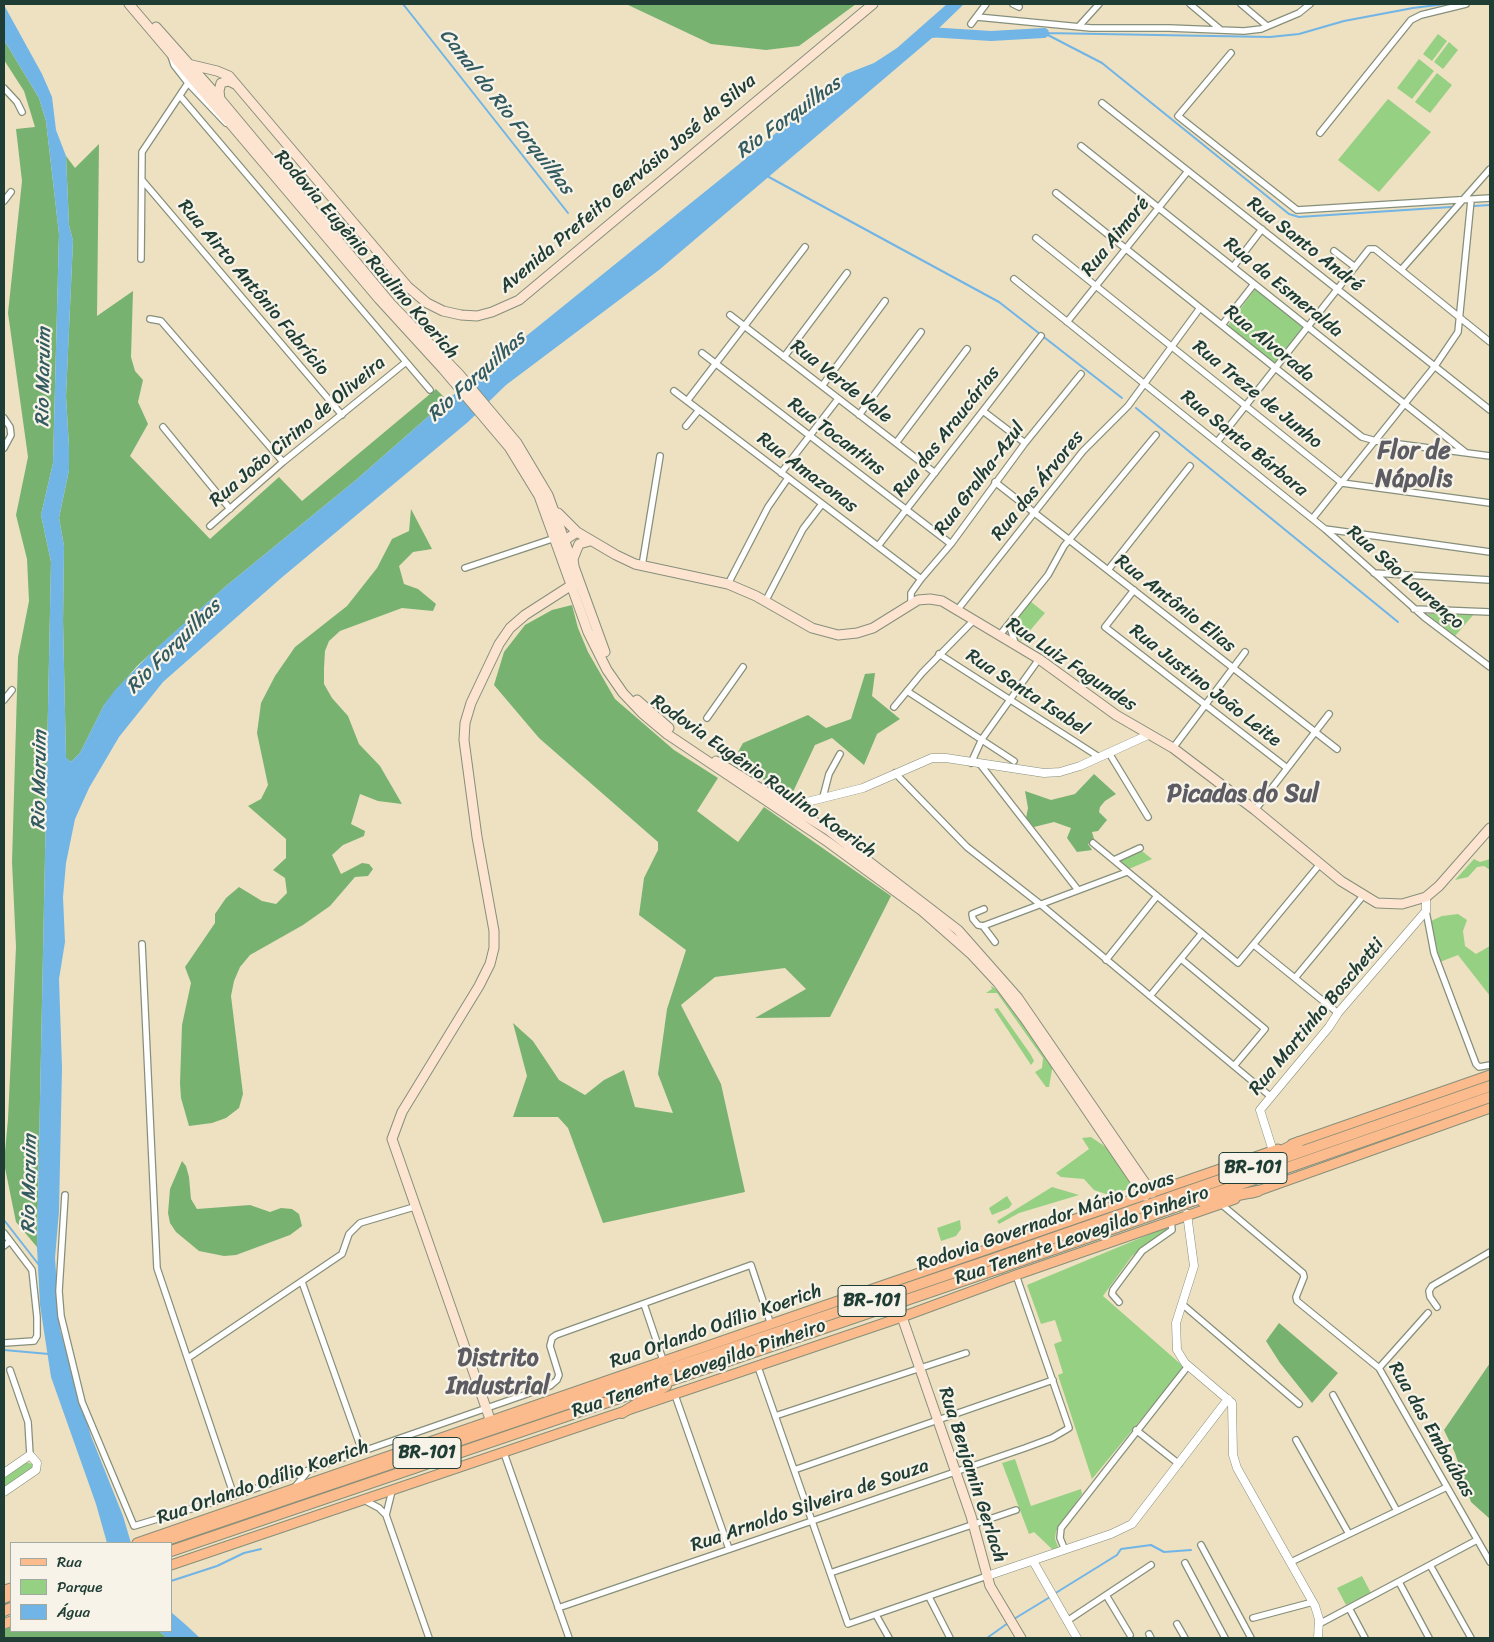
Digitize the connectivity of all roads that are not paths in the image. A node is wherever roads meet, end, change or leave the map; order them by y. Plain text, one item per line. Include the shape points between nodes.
1 (129, 4) edge
2 (136, 4) edge
3 (873, 4) edge
4 (986, 4) edge
5 (1098, 4) edge
6 (1190, 4) edge
7 (1241, 4) edge
8 (1310, 4) edge
9 (1466, 4) edge
10 (977, 17) junction
11 (971, 24) dead end
12 (1080, 25) junction
13 (1267, 26) junction
14 (1221, 31) junction
15 (1231, 53) dead end
16 (171, 54) junction
17 (189, 63) junction
18 (188, 83) junction
19 (237, 86) junction
20 (4, 88) edge
21 (180, 96) junction
22 (220, 99) junction
23 (1102, 103) dead end
24 (22, 112) dead end
25 (230, 124) junction
26 (1320, 133) dead end
27 (1081, 146) dead end
28 (1490, 169) edge
29 (1188, 171) junction
30 (142, 180) junction
31 (11, 192) dead end
32 (1056, 193) dead end
33 (1490, 198) edge
34 (1463, 200) junction
35 (1471, 200) junction
36 (4, 202) edge
37 (1158, 208) junction
38 (1262, 229) junction
39 (1036, 238) dead end
40 (805, 247) dead end
41 (1126, 248) junction
42 (1334, 251) dead end
43 (141, 259) dead end
44 (1232, 267) junction
45 (1355, 267) junction
46 (1401, 270) junction
47 (847, 273) dead end
48 (1014, 279) dead end
49 (1254, 284) junction
50 (1096, 286) junction
51 (1338, 289) junction
52 (885, 301) dead end
53 (1200, 308) junction
54 (730, 315) dead end
55 (1459, 317) junction
56 (150, 319) dead end
57 (1067, 322) junction
58 (1222, 325) junction
59 (744, 326) junction
60 (1308, 327) junction
61 (921, 332) dead end
62 (1041, 336) dead end
63 (1490, 342) edge
64 (1170, 346) junction
65 (967, 350) dead end
66 (702, 353) dead end
67 (784, 357) junction
68 (406, 362) junction
69 (716, 364) junction
70 (1435, 366) junction
71 (1275, 368) junction
72 (1081, 374) dead end
73 (456, 377) junction
74 (1144, 384) junction
75 (822, 386) junction
76 (430, 390) dead end
77 (674, 391) dead end
78 (838, 399) junction
79 (687, 402) junction
80 (1405, 404) junction
81 (1246, 406) junction
82 (699, 410) junction
83 (983, 410) junction
84 (1490, 410) edge
85 (859, 415) junction
86 (342, 416) junction
87 (4, 418) edge
88 (686, 426) dead end
89 (163, 427) dead end
90 (1156, 435) dead end
91 (810, 436) junction
92 (1376, 441) junction
93 (1025, 442) junction
94 (1217, 442) junction
95 (896, 443) junction
96 (4, 448) edge
97 (1466, 453) junction
98 (660, 456) dead end
99 (1490, 456) edge
100 (283, 462) junction
101 (1190, 466) dead end
102 (781, 473) junction
103 (934, 473) junction
104 (788, 478) junction
105 (995, 482) junction
106 (1342, 483) junction
107 (1490, 503) edge
108 (822, 504) junction
109 (553, 506) junction
110 (230, 509) junction
111 (906, 510) junction
112 (1035, 514) junction
113 (1313, 518) junction
114 (210, 526) dead end
115 (1325, 529) junction
116 (582, 538) junction
117 (1070, 540) junction
118 (562, 541) junction
119 (951, 544) junction
120 (878, 546) junction
121 (1490, 552) edge
122 (642, 566) junction
123 (465, 568) dead end
124 (1108, 570) junction
125 (574, 571) junction
126 (1374, 573) junction
127 (921, 579) junction
128 (1490, 580) edge
129 (728, 584) junction
130 (576, 585) junction
131 (1134, 590) junction
132 (765, 602) junction
133 (911, 604) junction
134 (1414, 609) junction
135 (958, 610) junction
136 (1490, 612) edge
137 (974, 620) junction
138 (1009, 624) junction
139 (999, 636) junction
140 (1016, 645) junction
141 (1245, 652) dead end
142 (939, 654) junction
143 (1039, 660) junction
144 (743, 666) dead end
145 (1233, 667) junction
146 (1490, 667) edge
147 (12, 690) dead end
148 (907, 691) junction
149 (4, 700) edge
150 (1010, 700) junction
151 (1205, 704) junction
152 (894, 707) dead end
153 (1329, 714) dead end
154 (707, 718) dead end
155 (1315, 731) junction
156 (1148, 735) junction
157 (982, 739) junction
158 (1173, 748) junction
159 (1338, 749) dead end
160 (1109, 753) junction
161 (840, 754) dead end
162 (1099, 757) junction
163 (1014, 761) dead end
164 (971, 762) junction
165 (980, 764) junction
166 (1287, 768) junction
167 (895, 773) junction
168 (824, 797) junction
169 (791, 806) junction
170 (1255, 810) junction
171 (1148, 817) dead end
172 (1490, 828) edge
173 (1093, 843) dead end
174 (1140, 848) dead end
175 (1114, 860) junction
176 (1320, 864) junction
177 (1128, 872) junction
178 (1078, 890) junction
179 (1157, 896) junction
180 (1363, 896) junction
181 (1426, 897) junction
182 (1040, 904) junction
183 (984, 909) dead end
184 (1426, 911) junction
185 (983, 926) junction
186 (1202, 933) junction
187 (995, 942) dead end
188 (142, 944) dead end
189 (1254, 944) junction
190 (1181, 959) junction
191 (1106, 960) junction
192 (1294, 978) junction
193 (1150, 996) junction
194 (1338, 1013) junction
195 (1490, 1065) edge
196 (1234, 1066) junction
197 (1490, 1075) edge
198 (1490, 1086) edge
199 (1270, 1096) junction
200 (1490, 1097) edge
201 (1490, 1108) edge
202 (1299, 1142) junction
203 (1273, 1151) junction
204 (1237, 1174) junction
205 (1258, 1190) junction
206 (1148, 1194) junction
207 (65, 1195) dead end
208 (1182, 1204) junction
209 (1220, 1204) junction
210 (414, 1207) junction
211 (1187, 1214) junction
212 (1171, 1220) junction
213 (4, 1233) edge
214 (10, 1241) junction
215 (1005, 1243) junction
216 (4, 1246) edge
217 (1490, 1252) edge
218 (1018, 1256) junction
219 (998, 1263) junction
220 (1016, 1275) junction
221 (302, 1282) junction
222 (1119, 1302) dead end
223 (644, 1304) junction
224 (1182, 1304) junction
225 (1437, 1307) dead end
226 (1428, 1313) dead end
227 (902, 1318) junction
228 (771, 1325) junction
229 (4, 1343) edge
230 (966, 1353) dead end
231 (188, 1358) junction
232 (696, 1360) junction
233 (664, 1363) junction
234 (1188, 1366) junction
235 (758, 1367) junction
236 (920, 1368) junction
237 (1378, 1368) junction
238 (10, 1370) dead end
239 (634, 1373) junction
240 (679, 1377) junction
241 (1053, 1380) junction
242 (674, 1395) junction
243 (1333, 1395) dead end
244 (1228, 1399) junction
245 (1299, 1404) dead end
246 (486, 1408) junction
247 (622, 1413) junction
248 (775, 1416) junction
249 (937, 1420) junction
250 (491, 1422) junction
251 (1136, 1430) junction
252 (1296, 1440) dead end
253 (362, 1451) junction
254 (504, 1453) junction
255 (30, 1455) junction
256 (1179, 1464) junction
257 (309, 1470) junction
258 (794, 1470) junction
259 (955, 1472) junction
260 (4, 1473) edge
261 (1447, 1487) junction
262 (292, 1490) junction
263 (392, 1491) junction
264 (4, 1492) edge
265 (234, 1496) junction
266 (364, 1500) junction
267 (1016, 1510) dead end
268 (1397, 1511) junction
269 (386, 1515) junction
270 (812, 1521) junction
271 (973, 1524) junction
272 (1350, 1534) junction
273 (1477, 1540) junction
274 (154, 1541) edge
275 (1201, 1545) dead end
276 (729, 1549) junction
277 (1065, 1550) junction
278 (172, 1551) edge
279 (1033, 1562) junction
280 (1291, 1562) junction
281 (1490, 1562) edge
282 (1186, 1563) dead end
283 (172, 1565) edge
284 (1150, 1565) dead end
285 (1430, 1565) junction
286 (830, 1573) junction
287 (987, 1576) junction
288 (1398, 1582) junction
289 (1106, 1595) junction
290 (929, 1597) junction
291 (1314, 1602) junction
292 (558, 1608) junction
293 (1349, 1608) junction
294 (876, 1615) junction
295 (1253, 1618) dead end
296 (1067, 1621) junction
297 (1177, 1624) dead end
298 (1319, 1624) junction
299 (1130, 1635) dead end
300 (428, 1638) edge
301 (569, 1638) edge
302 (889, 1638) edge
303 (950, 1638) edge
304 (1021, 1638) edge
305 (1077, 1638) edge
306 (1185, 1638) edge
307 (1225, 1638) edge
308 (1251, 1638) edge
309 (1318, 1638) edge
310 (1365, 1638) edge
311 (1429, 1638) edge
312 (1471, 1638) edge

1 - 16 main road, Rodovia Eugênio Raulino Koerich
2 - 17 main road, Rodovia Eugênio Raulino Koerich
3 - 19 main road, Avenida Prefeito Gervásio José da Silva via 519,300 477,316 443,311 408,287
4 - 10 street
5 - 12 street
6 - 14 street
7 - 13 street
8 - 13 street via 1299,13
9 - 26 street via 1410,20
10 - 11 street
10 - 12 street
12 - 14 street via 1091,28
13 - 14 street via 1253,31
15 - 34 street via 1178,116 1292,208 1308,211
16 - 18 street via 174,65
16 - 25 main road, Rodovia Eugênio Raulino Koerich
17 - 19 main road, Avenida Prefeito Gervásio José da Silva via 224,73
17 - 22 main road, Rodovia Eugênio Raulino Koerich
18 - 21 street
18 - 25 street via 219,118
19 - 22 main road via 229,81 221,83
20 - 24 street
21 - 30 street via 142,152
21 - 68 street
22 - 73 main road, Rodovia Eugênio Raulino Koerich
23 - 29 street, Rua Santo André
25 - 73 main road, Rodovia Eugênio Raulino Koerich via 389,311
27 - 37 street, Rua da Esmeralda
28 - 34 street
29 - 37 street, Rua Aimoré
29 - 38 street, Rua Santo André
30 - 43 street
30 - 86 street, Rua Airto Antônio Fabrício
31 - 36 street
32 - 41 street, Rua Alvorada
33 - 35 street
34 - 35 street
34 - 46 street
35 - 55 street
37 - 41 street, Rua Aimoré
37 - 44 street, Rua da Esmeralda
38 - 44 street
38 - 51 street, Rua Santo André
39 - 50 street, Rua Treze de Junho
40 - 59 street
41 - 50 street, Rua Aimoré
41 - 53 street, Rua Alvorada
42 - 45 street
44 - 49 street, Rua da Esmeralda
45 - 46 street via 1371,249 1375,249
45 - 51 street
46 - 55 street
47 - 67 street
48 - 57 street, Rua Santa Bárbara
49 - 58 street
49 - 60 street, Rua da Esmeralda
50 - 57 street, Rua Aimoré
50 - 64 street, Rua Treze de Junho
51 - 60 street
51 - 70 street, Rua Santo André
52 - 75 street
53 - 58 street, Rua Alvorada
53 - 64 street, Rua das Árvores
54 - 59 street, Rua Verde Vale
55 - 63 street
55 - 70 street via 1458,332
56 - 100 street via 161,321
57 - 74 street, Rua Santa Bárbara
58 - 71 street, Rua Alvorada
59 - 67 street, Rua Verde Vale
59 - 69 street
60 - 71 street
60 - 80 street, Rua da Esmeralda
61 - 85 street
62 - 83 street, Rua das Araucárias
64 - 74 street, Rua das Árvores
64 - 81 street, Rua Treze de Junho
65 - 95 street
66 - 69 street, Rua Tocantins
67 - 75 street, Rua Verde Vale
68 - 76 street
68 - 86 street, Rua João Cirino de Oliveira
69 - 79 street
69 - 91 street, Rua Tocantins
70 - 80 street
70 - 84 street, Rua Santo André
71 - 81 street
71 - 92 street, Rua Alvorada via 1362,437
72 - 93 street, Rua Gralha-Azul
73 - 109 main road, Rodovia Eugênio Raulino Koerich via 511,435 535,469
73 - 118 main road, Rodovia Eugênio Raulino Koerich via 528,476
74 - 94 street, Rua Santa Bárbara
74 - 112 street, Rua das Árvores via 1128,406 1083,452
75 - 78 street, Rua Verde Vale
77 - 79 street, Rua Amazonas
78 - 85 street, Rua Verde Vale
78 - 91 street
79 - 82 street, Rua Amazonas
80 - 92 street
80 - 97 street, Rua da Esmeralda
81 - 94 street
81 - 106 street, Rua Treze de Junho
82 - 88 street
82 - 102 street, Rua Amazonas
83 - 93 street
83 - 103 street, Rua das Araucárias
85 - 95 street, Rua Verde Vale
86 - 100 street, Rua João Cirino de Oliveira
87 - 96 street via 10,426 11,435
89 - 110 street
90 - 117 street
91 - 102 street
91 - 111 street, Rua Tocantins
92 - 97 street, Rua Alvorada
92 - 106 street
93 - 105 street, Rua Gralha-Azul
94 - 113 street, Rua Santa Bárbara
95 - 103 street, Rua Verde Vale
97 - 99 street, Rua Alvorada
98 - 122 street
100 - 110 street, Rua João Cirino de Oliveira
101 - 124 street
102 - 104 street, Rua Amazonas
103 - 111 street, Rua das Araucárias
104 - 108 street, Rua Amazonas
104 - 129 street via 768,506
105 - 112 street, Rua Antônio Elias
105 - 119 street, Rua Gralha-Azul
106 - 107 street
106 - 113 street
108 - 120 street, Rua Amazonas
108 - 132 street via 803,529
109 - 116 main road, Rua Luiz Fagundes
109 - 118 main road, Rodovia Eugênio Raulino Koerich
110 - 114 street, Rua João Cirino de Oliveira
111 - 119 street, Rua Tocantins
111 - 120 street, Rua das Araucárias
112 - 117 street, Rua Antônio Elias
112 - 135 street, Rua das Árvores
113 - 115 street, Rua Santa Bárbara
115 - 121 street
115 - 126 street, Rua São Lourenço
116 - 118 main road via 571,547
116 - 122 main road, Rua Luiz Fagundes
116 - 125 main road via 573,559
117 - 124 street, Rua Antônio Elias
117 - 138 street via 1048,576
118 - 123 street
118 - 125 main road, Rodovia Eugênio Raulino Koerich
118 - 130 main road, Rodovia Eugênio Raulino Koerich
119 - 127 street, Rua Gralha-Azul
120 - 127 street, Rua Amazonas
122 - 129 main road, Rua Luiz Fagundes
124 - 131 street, Rua Antônio Elias
125 - 130 main road, Rodovia Eugênio Raulino Koerich
126 - 128 street
126 - 134 street, Rua São Lourenço
127 - 133 street, Rua Gralha-Azul via 911,593
129 - 132 main road, Rua Luiz Fagundes
130 - 169 main road, Rodovia Eugênio Raulino Koerich via 606,655 624,685 644,707 685,740
130 - 206 main road, Rodovia Eugênio Raulino Koerich via 588,632 623,693 679,743 815,833 913,904 980,963 1031,1027
130 - 210 main road via 525,615 510,628 482,678 467,714 464,740 494,948 479,986 402,1112 392,1134 392,1146
131 - 145 street, Rua Antônio Elias
131 - 151 street, Rua Justino João Leite via 1105,627
132 - 133 main road, Rua Luiz Fagundes via 804,624 838,635 873,628
133 - 135 main road, Rua Luiz Fagundes via 930,599 942,601
134 - 136 street
134 - 146 street, Rua São Lourenço
135 - 137 main road, Rua Luiz Fagundes
137 - 139 main road, Rua Luiz Fagundes
137 - 142 street
138 - 139 street
138 - 140 street
139 - 140 main road, Rua Luiz Fagundes
140 - 143 main road, Rua Luiz Fagundes
141 - 145 street
142 - 148 street
142 - 150 street, Rua Santa Isabel
143 - 150 street
143 - 156 main road, Rua Luiz Fagundes
144 - 154 street
145 - 151 street
145 - 155 street, Rua Antônio Elias
147 - 149 street
148 - 152 street
148 - 157 street
150 - 157 street
150 - 162 street, Rua Santa Isabel
151 - 158 street
151 - 166 street, Rua Justino João Leite
153 - 155 street
155 - 159 street, Rua Antônio Elias
155 - 166 street
156 - 158 main road, Rua Luiz Fagundes
156 - 160 street
157 - 163 street
157 - 164 street
158 - 170 main road, Rua Luiz Fagundes
160 - 162 street
160 - 171 street
161 - 168 street via 829,774
162 - 165 street via 1056,773
164 - 165 street
164 - 167 street via 932,758
165 - 178 street
166 - 170 street
167 - 168 street via 863,788
167 - 182 street via 957,838
168 - 169 street
169 - 206 main road, Rodovia Eugênio Raulino Koerich via 828,830 958,930 1018,998
170 - 176 main road, Rua Luiz Fagundes
172 - 181 main road, Rua Luiz Fagundes
173 - 175 street
174 - 175 street
175 - 177 street
176 - 180 main road, Rua Luiz Fagundes
176 - 189 street
177 - 178 street
177 - 179 street
178 - 182 street
179 - 186 street
179 - 191 street
180 - 181 main road, Rua Luiz Fagundes via 1376,903 1387,904 1402,904
180 - 192 street
181 - 184 street
182 - 185 street
182 - 191 street
183 - 185 street via 971,917
184 - 194 street, Rua Martinho Boschetti
184 - 195 street via 1436,959 1476,1064 1479,1067
185 - 187 street
186 - 189 street via 1238,963
186 - 190 street
188 - 231 street via 155,1255 165,1296
189 - 192 street
190 - 193 street
190 - 196 street via 1265,1029
191 - 193 street
192 - 194 street
193 - 196 street
194 - 199 street, Rua Martinho Boschetti
196 - 199 street
197 - 202 main road, Rua Orlando Odílio Koerich
198 - 204 highway, Rodovia Governador Mário Covas / BR-101
199 - 203 street, Rua Martinho Boschetti via 1260,1113
200 - 208 highway, Rodovia Governador Mário Covas / BR-101
201 - 205 main road, Rua Tenente Leovegildo Pinheiro
202 - 203 main road, Rua Orlando Odílio Koerich
202 - 204 highway
203 - 206 main road, Rua Orlando Odílio Koerich
204 - 218 highway, Rodovia Governador Mário Covas / BR-101
205 - 208 highway via 1234,1197
205 - 209 main road, Rua Tenente Leovegildo Pinheiro
206 - 215 main road, Rua Orlando Odílio Koerich
207 - 265 street via 59,1291 61,1316 82,1402 134,1526
208 - 218 highway, Rodovia Governador Mário Covas / BR-101
209 - 211 main road, Rua Tenente Leovegildo Pinheiro
209 - 237 street, Rua das Embaúbas via 1303,1273 1297,1301
210 - 221 street via 360,1223 349,1234 342,1254
210 - 246 main road
211 - 212 main road, Rua Tenente Leovegildo Pinheiro
211 - 224 street via 1194,1259 1191,1280
212 - 220 main road, Rua Tenente Leovegildo Pinheiro
212 - 222 street via 1172,1230 1142,1251 1113,1290 1112,1294
213 - 214 street
214 - 216 street
214 - 229 street via 32,1270 37,1336 30,1343
215 - 220 main road
215 - 228 main road, Rua Orlando Odílio Koerich
217 - 225 street via 1432,1286 1430,1297
218 - 219 highway, Rodovia Governador Mário Covas / BR-101, bridge
219 - 232 highway, Rodovia Governador Mário Covas / BR-101
219 - 240 highway, Rodovia Governador Mário Covas / BR-101
220 - 227 main road, Rua Tenente Leovegildo Pinheiro
220 - 241 street
221 - 231 street
221 - 253 street
223 - 228 street via 751,1265
223 - 233 street
223 - 246 street via 561,1332 552,1338 550,1346 559,1375 554,1384
224 - 234 street via 1176,1323 1176,1346
224 - 245 street
226 - 237 street
227 - 235 main road, Rua Tenente Leovegildo Pinheiro
227 - 236 main road, Rua Benjamin Gerlach
228 - 233 main road, Rua Orlando Odílio Koerich
230 - 236 street
231 - 265 street
232 - 239 highway
232 - 274 highway, Rodovia Governador Mário Covas / BR-101
233 - 239 main road, Rua Orlando Odílio Koerich
234 - 244 street
234 - 251 street
235 - 242 main road, Rua Tenente Leovegildo Pinheiro
235 - 248 street
236 - 248 street
236 - 249 main road, Rua Benjamin Gerlach
237 - 261 street, Rua das Embaúbas
238 - 255 street via 28,1422
239 - 250 main road, Rua Orlando Odílio Koerich
240 - 247 highway
240 - 278 highway, Rodovia Governador Mário Covas / BR-101
241 - 249 street
241 - 259 street, Rua Arnoldo Silveira de Souza via 1070,1428 1052,1438
242 - 247 main road, Rua Tenente Leovegildo Pinheiro
242 - 276 street
243 - 268 street
244 - 256 street
244 - 280 street via 1232,1403 1233,1455 1237,1468
246 - 250 main road
246 - 253 street
247 - 254 main road, Rua Tenente Leovegildo Pinheiro
248 - 258 street
249 - 258 street
249 - 259 main road, Rua Benjamin Gerlach
250 - 262 main road, Rua Orlando Odílio Koerich
251 - 256 street
251 - 277 street via 1061,1528 1060,1538
252 - 272 street
253 - 257 street
254 - 263 main road, Rua Tenente Leovegildo Pinheiro
254 - 292 street
255 - 260 street
255 - 264 street via 37,1463 36,1470
256 - 277 street via 1132,1524
257 - 262 street
257 - 265 street
258 - 270 street
259 - 270 street, Rua Arnoldo Silveira de Souza
259 - 271 main road, Rua Benjamin Gerlach
261 - 268 street
261 - 273 street, Rua das Embaúbas
262 - 274 main road, Rua Orlando Odílio Koerich
263 - 266 main road, Rua Tenente Leovegildo Pinheiro
263 - 269 street
266 - 269 street
266 - 283 main road, Rua Tenente Leovegildo Pinheiro
267 - 271 street
268 - 272 street
269 - 300 street
270 - 276 street, Rua Arnoldo Silveira de Souza
270 - 286 street
271 - 286 street
271 - 287 main road, Rua Benjamin Gerlach
272 - 280 street
273 - 281 street, Rua das Embaúbas
273 - 285 street
275 - 308 street
276 - 292 street, Rua Arnoldo Silveira de Souza
277 - 279 street
279 - 287 street
279 - 296 street
280 - 291 street
282 - 307 street
284 - 289 street
285 - 288 street
285 - 312 street
286 - 294 street via 848,1624
287 - 290 street
287 - 304 main road, Rua Benjamin Gerlach
288 - 293 street
288 - 311 street
289 - 296 street
289 - 299 street
290 - 294 street
290 - 303 street
291 - 295 street
291 - 298 street
292 - 301 street
293 - 298 street
293 - 310 street
294 - 302 street
296 - 305 street
297 - 306 street
298 - 309 street

